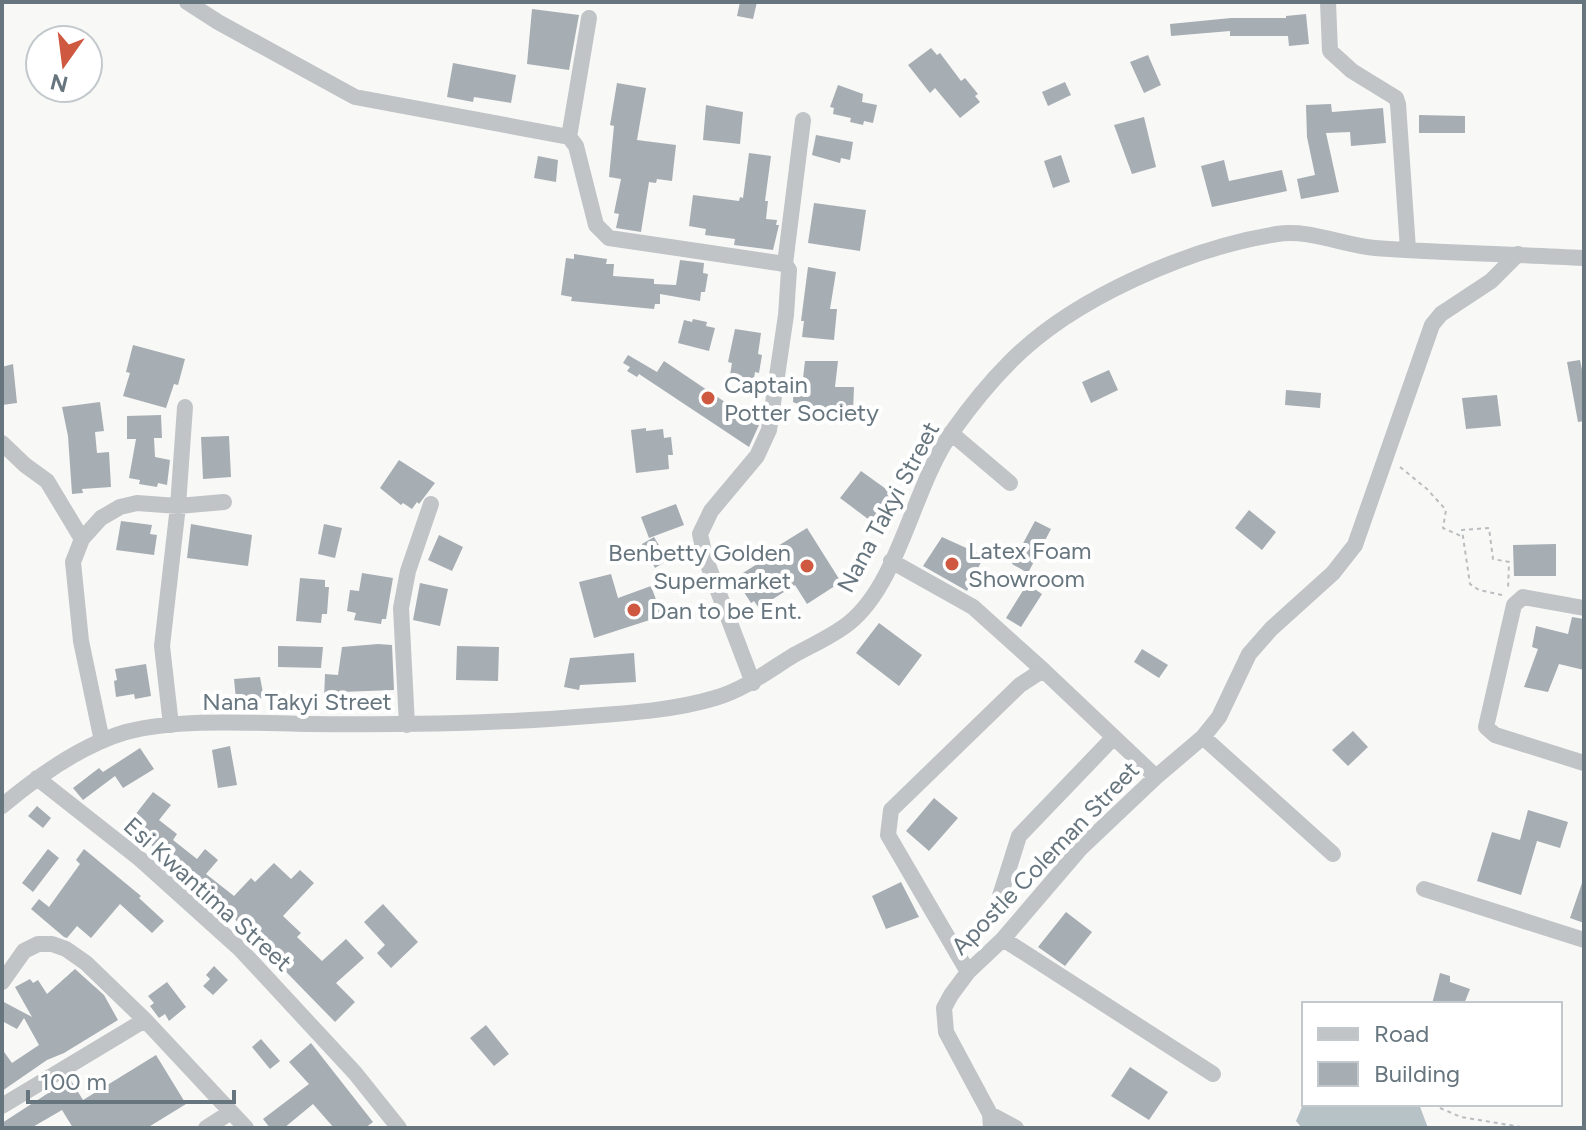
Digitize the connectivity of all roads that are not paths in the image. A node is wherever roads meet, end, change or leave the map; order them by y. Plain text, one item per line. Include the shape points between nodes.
1 (187, 2) edge
2 (1328, 2) edge
3 (589, 18) dead end
4 (803, 120) dead end
5 (569, 137) junction
6 (1408, 249) junction
7 (1518, 254) junction
8 (1584, 258) edge
9 (785, 264) junction
10 (185, 407) dead end
11 (951, 433) junction
12 (2, 443) edge
13 (1010, 483) dead end
14 (224, 502) dead end
15 (431, 504) dead end
16 (178, 506) junction
17 (82, 539) junction
18 (891, 561) junction
19 (1584, 608) edge
20 (1043, 670) junction
21 (753, 683) junction
22 (171, 725) junction
23 (407, 725) junction
24 (1203, 737) junction
25 (1113, 738) junction
26 (102, 741) junction
27 (1584, 763) edge
28 (1156, 777) junction
29 (37, 778) junction
30 (2, 806) edge
31 (1333, 854) dead end
32 (1424, 889) dead end
33 (1000, 896) dead end
34 (1003, 939) junction
35 (1584, 940) edge
36 (968, 972) junction
37 (2, 982) edge
38 (145, 1020) junction
39 (1213, 1074) dead end
40 (2, 1106) edge
41 (231, 1112) junction
42 (990, 1121) edge
43 (206, 1128) edge
44 (246, 1128) edge
45 (399, 1128) edge
46 (1016, 1128) edge

1 - 5 street via 355,97
2 - 6 street via 1334,58 1396,98
3 - 5 street
4 - 9 street
5 - 9 street via 576,146 596,225 609,238
6 - 7 street, Nana Takyi Street
6 - 11 street, Nana Takyi Street via 1279,234 1147,272 1041,335 1009,362
7 - 8 street, Nana Takyi Street
7 - 24 street, Apostle Coleman Street via 1432,325 1355,545 1249,654 1219,717
9 - 21 street via 786,315 769,430 757,456 711,511 700,534
10 - 16 street
11 - 13 street
11 - 18 street, Nana Takyi Street
12 - 17 street via 47,481
14 - 16 street
15 - 23 street via 401,608
16 - 17 street via 120,507
16 - 22 street via 162,646
17 - 26 street via 73,562 81,641
18 - 20 street via 973,607
18 - 21 street, Nana Takyi Street via 867,604 849,623
19 - 27 street via 1523,597 1514,605 1486,727 1495,735
20 - 25 street
20 - 36 street via 1020,685 891,810 888,835
21 - 23 street, Nana Takyi Street via 713,699 626,713
22 - 23 street, Nana Takyi Street
22 - 26 street, Nana Takyi Street
24 - 28 street, Apostle Coleman Street
24 - 31 street
25 - 28 street
25 - 33 street via 1019,836
26 - 29 street, Nana Takyi Street
28 - 34 street, Apostle Coleman Street via 1080,849
29 - 30 street, Nana Takyi Street
29 - 45 street, Esi Kwantima Street via 140,859 240,949
32 - 35 street
34 - 36 street, Apostle Coleman Street
34 - 39 street
36 - 42 street, Apostle Coleman Street via 944,1008 943,1019
37 - 38 street via 24,951 52,944 86,963
38 - 40 street
38 - 41 street
41 - 43 street
41 - 44 street
42 - 46 street

